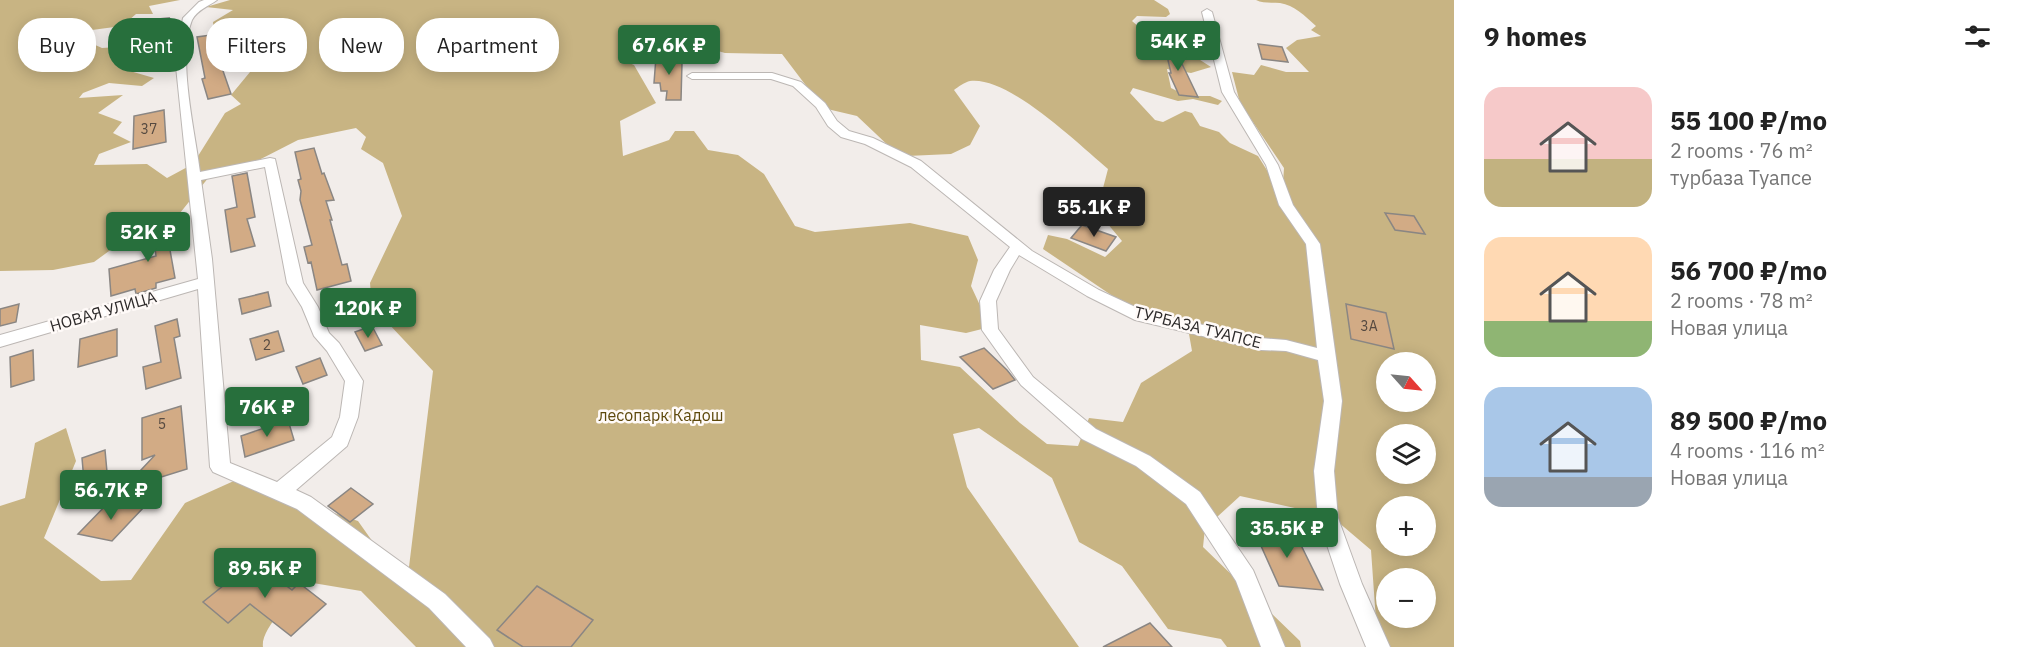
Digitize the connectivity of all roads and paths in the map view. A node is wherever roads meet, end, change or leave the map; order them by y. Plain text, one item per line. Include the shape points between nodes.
1 (212, 0) edge
2 (1207, 12) dead end
3 (692, 76) dead end
4 (196, 177) junction
5 (1018, 246) junction
6 (206, 282) junction
7 (0, 340) edge
8 (1326, 356) junction
9 (281, 491) junction
10 (482, 647) edge
11 (1273, 647) edge
12 (1378, 647) edge

1 - 4 street via 188,18 180,57
2 - 8 street via 1228,92 1272,165 1286,205 1313,244
3 - 5 street, ТУРБАЗА ТУАПСЕ via 772,76 797,84 845,134 916,164
4 - 6 street
4 - 9 street via 270,162 295,283 322,336 354,381 349,417 340,441
5 - 8 street, ТУРБАЗА ТУАПСЕ via 1093,293 1141,316
5 - 11 street via 988,301 990,330 1027,381 1089,434 1143,461 1193,498 1245,578
6 - 7 street, НОВАЯ УЛИЦА
6 - 9 street via 220,467
8 - 12 street via 1333,401 1324,471 1328,518
9 - 10 street via 304,503 437,601

